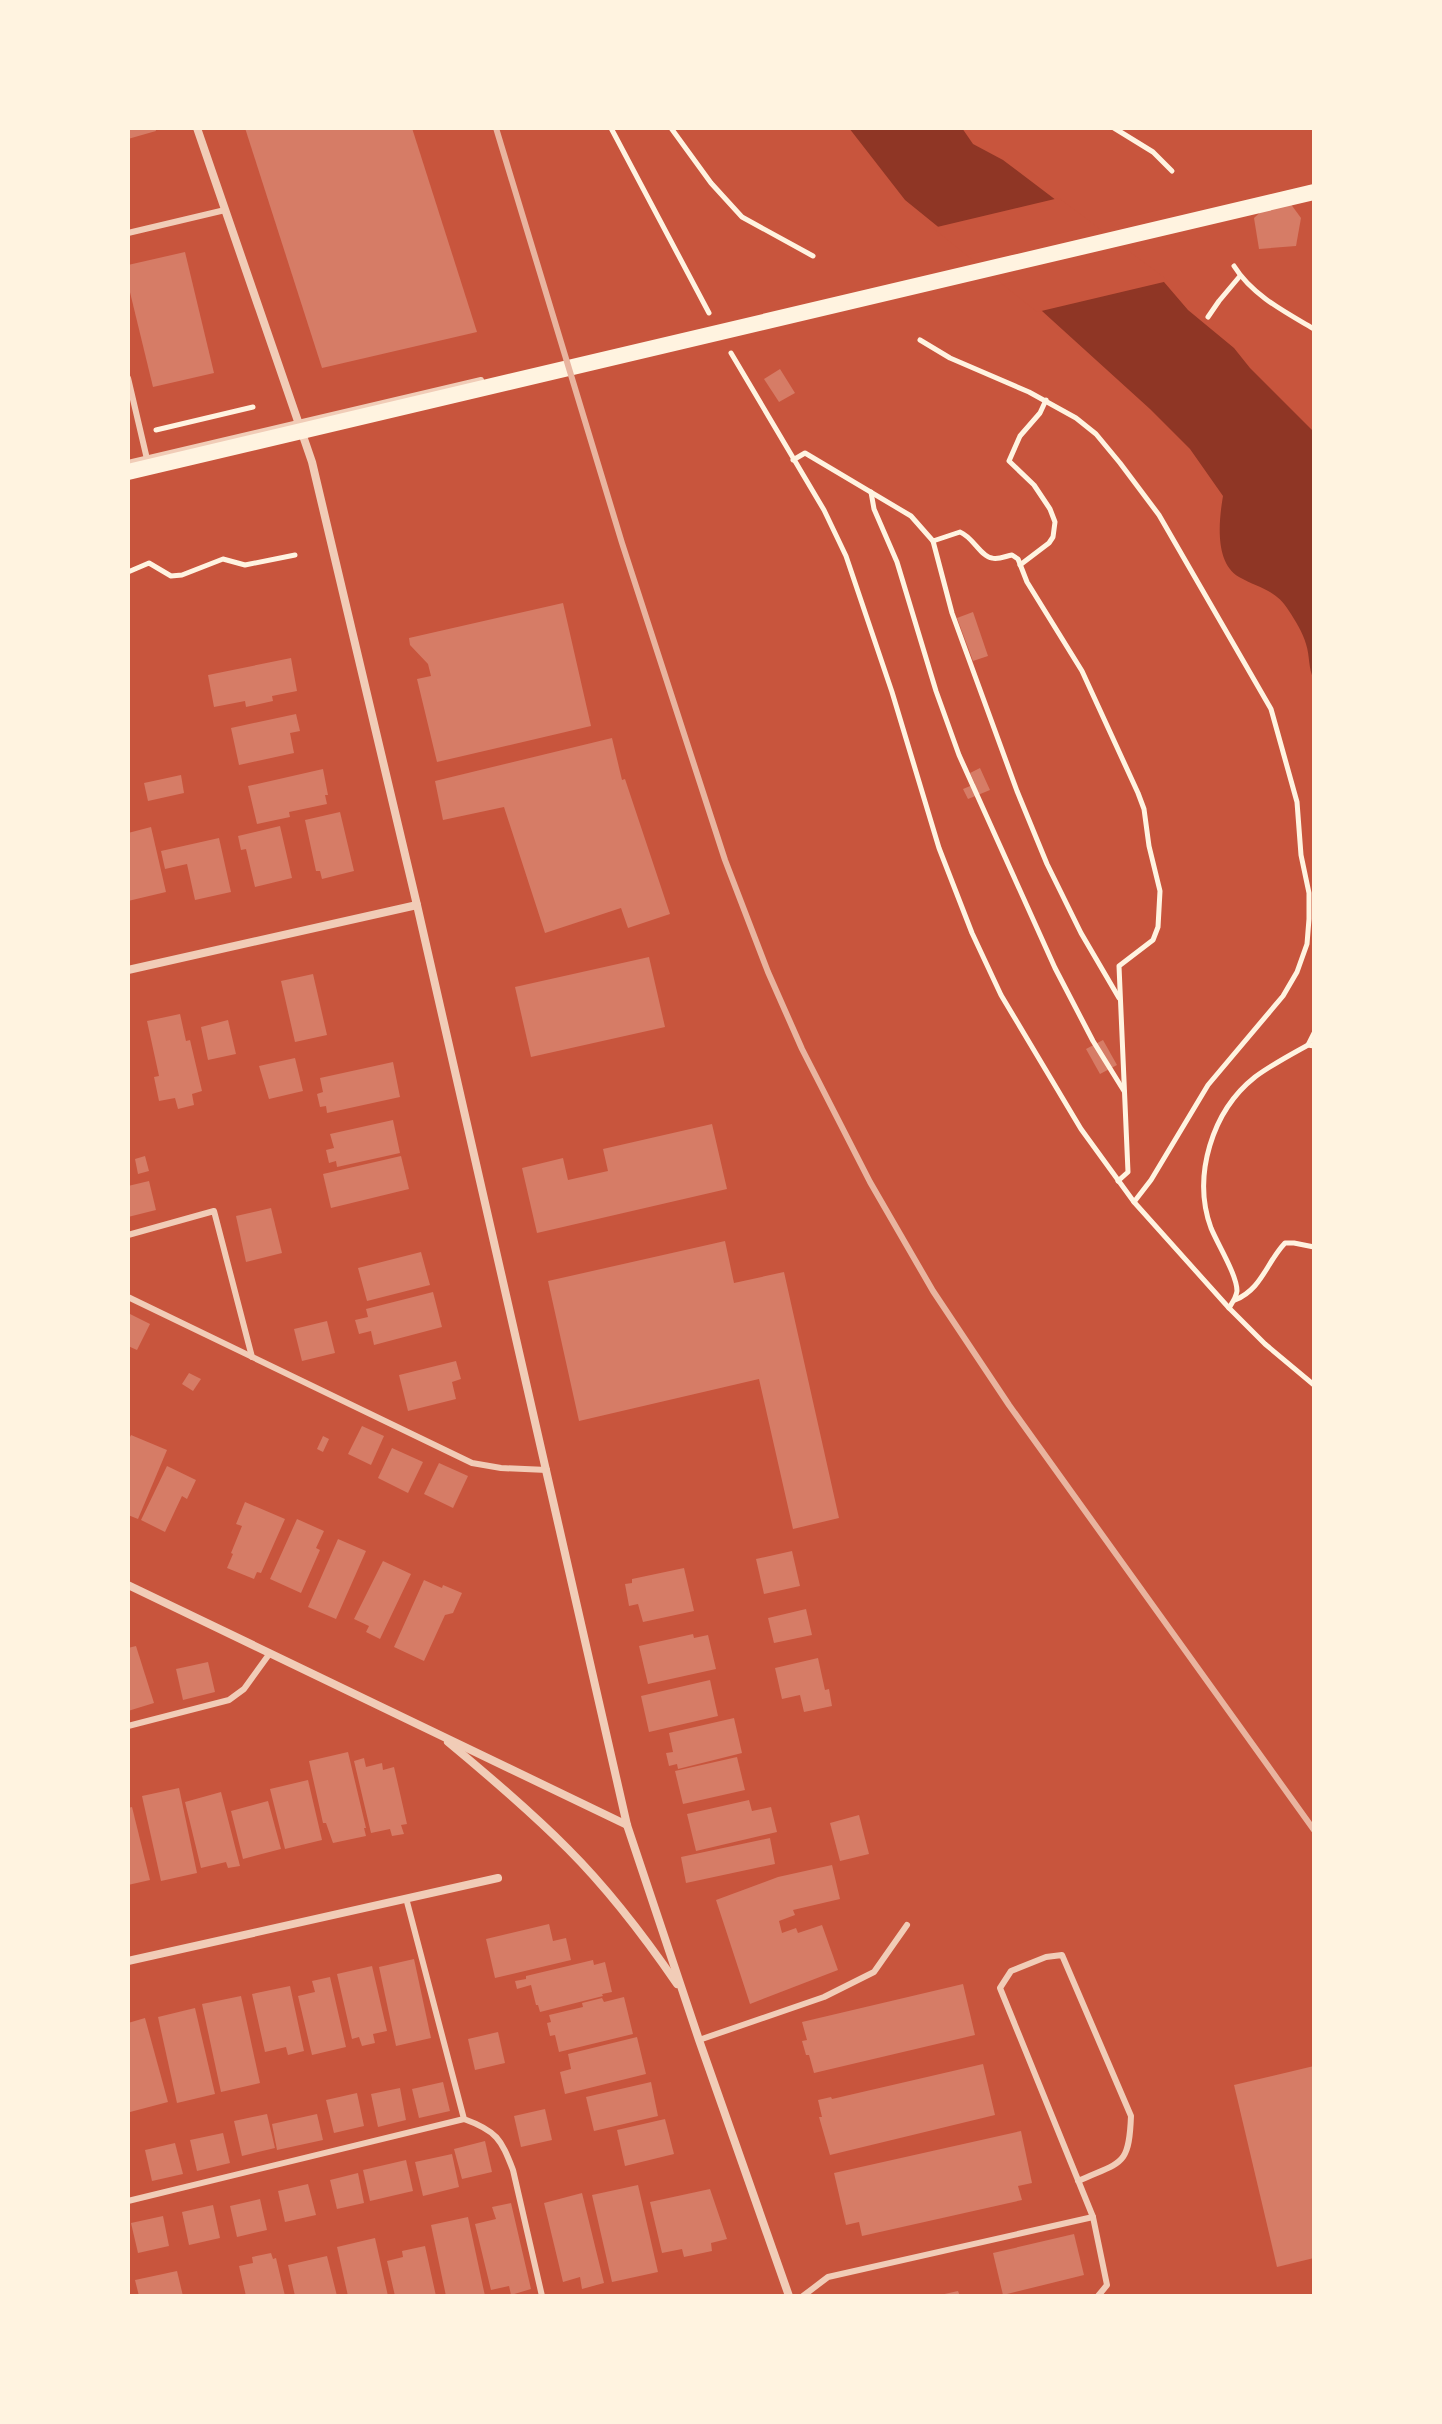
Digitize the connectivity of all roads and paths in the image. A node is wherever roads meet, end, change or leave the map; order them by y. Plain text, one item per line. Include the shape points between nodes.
1 (197, 128) edge
2 (611, 128) edge
3 (671, 128) edge
4 (1114, 128) edge
5 (1172, 171) dead end
6 (1314, 192) edge
7 (225, 210) junction
8 (128, 233) edge
9 (813, 256) dead end
10 (1234, 266) dead end
11 (1240, 276) junction
12 (710, 316) dead end
13 (1208, 317) dead end
14 (1314, 329) edge
15 (920, 340) dead end
16 (730, 352) dead end
17 (128, 378) edge
18 (481, 380) dead end
19 (1046, 400) junction
20 (253, 407) dead end
21 (299, 423) junction
22 (141, 434) junction
23 (147, 459) junction
24 (793, 460) junction
25 (128, 463) edge
26 (128, 472) edge
27 (871, 492) junction
28 (933, 541) junction
29 (295, 555) dead end
30 (1020, 565) junction
31 (128, 572) edge
32 (417, 905) junction
33 (128, 970) edge
34 (1119, 998) junction
35 (1314, 1033) edge
36 (1311, 1046) edge
37 (1125, 1092) junction
38 (1118, 1181) junction
39 (1134, 1202) junction
40 (128, 1235) edge
41 (1314, 1247) edge
42 (128, 1297) edge
43 (1234, 1300) junction
44 (1229, 1308) junction
45 (252, 1357) junction
46 (1314, 1385) edge
47 (547, 1470) junction
48 (128, 1585) edge
49 (270, 1653) junction
50 (128, 1726) edge
51 (438, 1733) junction
52 (627, 1825) junction
53 (498, 1878) dead end
54 (406, 1898) junction
55 (907, 1925) dead end
56 (128, 1961) edge
57 (683, 1993) junction
58 (699, 2040) junction
59 (464, 2119) junction
60 (1078, 2181) junction
61 (128, 2201) edge
62 (1093, 2217) junction
63 (542, 2296) edge
64 (789, 2296) edge
65 (803, 2296) edge
66 (1098, 2296) edge

1 - 7 street
2 - 12 path
3 - 9 path via 742,217
4 - 5 path
6 - 26 main road
7 - 8 lane
7 - 21 street
10 - 11 path
11 - 13 path
11 - 14 path
15 - 19 path
16 - 24 path
17 - 22 lane
18 - 21 lane
19 - 30 path via 1009,461 1042,495 1055,530 1049,543
19 - 39 path via 1096,434 1159,515 1271,709 1297,802 1309,893 1307,944 1297,972 1208,1085
20 - 22 path
21 - 23 lane
21 - 32 street
22 - 23 lane
23 - 25 lane
24 - 27 path via 805,453
24 - 38 path via 846,556 939,848 985,963 1049,1078
27 - 28 path via 911,516
27 - 37 path via 959,755 1055,968
28 - 30 path via 960,532 987,557 1012,555
28 - 34 path via 952,613 1017,791 1047,864
29 - 31 path via 245,565 223,559 182,575 171,576 149,563
30 - 34 path via 1082,671 1144,809 1160,891 1158,927 1153,940 1119,966
32 - 33 street
32 - 47 street
34 - 37 path
35 - 36 path
36 - 43 path via 1263,1072 1235,1097 1208,1151 1207,1213 1235,1280
37 - 38 path via 1128,1172
38 - 39 path
39 - 44 path
40 - 45 lane via 214,1211
41 - 43 path via 1285,1243 1254,1288
42 - 45 lane
43 - 44 path
44 - 46 path
45 - 47 lane via 472,1463
47 - 52 street
48 - 49 street
49 - 50 lane via 244,1689 229,1700
49 - 51 street
51 - 52 street
51 - 57 street via 570,1851 634,1925
52 - 57 street
53 - 54 street
54 - 56 street
54 - 59 lane
55 - 58 lane via 874,1972 824,1997
57 - 58 street
58 - 64 street
59 - 61 lane
59 - 63 lane via 498,2137 506,2152
60 - 60 lane via 1000,1988 1011,1971 1062,1955 1131,2116 1130,2145 1122,2161
60 - 62 lane
62 - 65 lane via 828,2277
62 - 66 lane via 1107,2285

